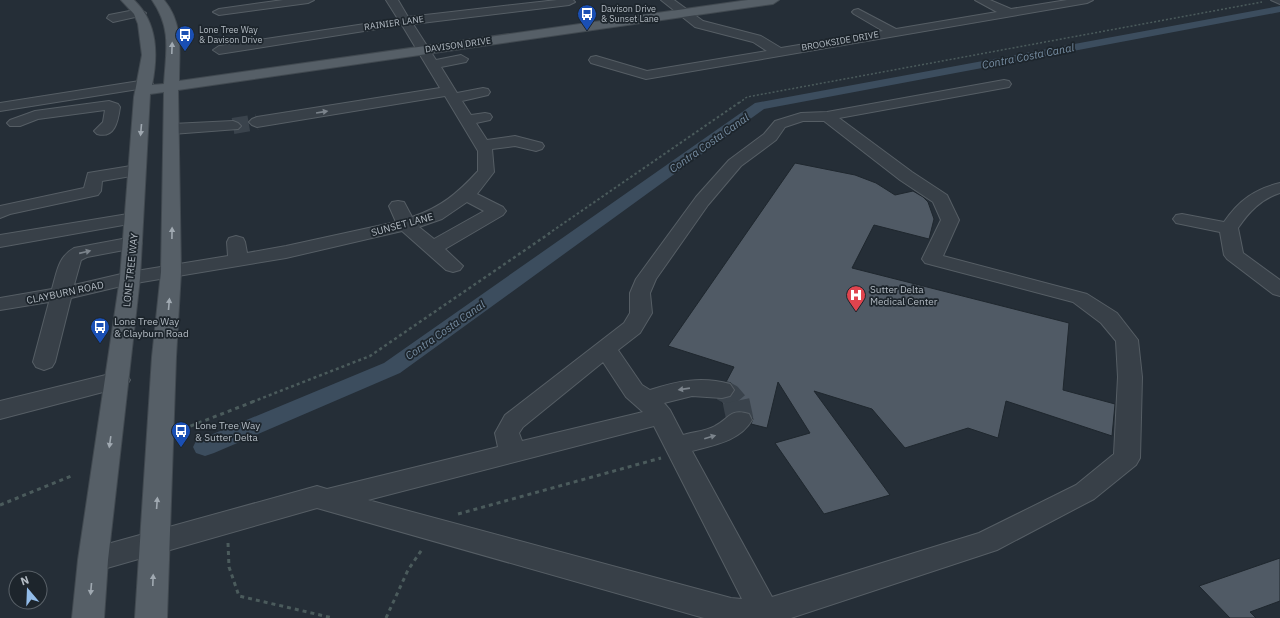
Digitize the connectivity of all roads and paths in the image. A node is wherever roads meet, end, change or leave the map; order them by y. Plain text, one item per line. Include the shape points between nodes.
1 (127, 0) edge
2 (158, 0) edge
3 (308, 0) edge
4 (392, 0) edge
5 (666, 0) edge
6 (738, 0) edge
7 (773, 0) edge
8 (981, 0) edge
9 (1087, 0) edge
10 (569, 2) dead end
11 (679, 11) junction
12 (219, 12) dead end
13 (858, 12) dead end
14 (1009, 13) junction
15 (140, 14) junction
16 (113, 18) dead end
17 (408, 26) junction
18 (893, 32) junction
19 (390, 36) dead end
20 (422, 48) junction
21 (219, 50) dead end
22 (776, 51) junction
23 (461, 59) dead end
24 (596, 60) dead end
25 (432, 64) junction
26 (171, 84) junction
27 (1004, 84) dead end
28 (144, 88) junction
29 (483, 92) dead end
30 (453, 97) junction
31 (0, 107) edge
32 (425, 108) dead end
33 (0, 113) edge
34 (827, 116) junction
35 (485, 117) dead end
36 (467, 120) junction
37 (257, 122) tunnel mouth
38 (15, 123) dead end
39 (233, 126) tunnel mouth
40 (172, 129) junction
41 (102, 132) dead end
42 (483, 145) junction
43 (536, 146) dead end
44 (138, 170) junction
45 (1280, 188) edge
46 (172, 190) junction
47 (466, 195) junction
48 (398, 206) dead end
49 (0, 213) edge
50 (134, 218) junction
51 (1182, 219) dead end
52 (406, 224) junction
53 (1229, 228) junction
54 (0, 241) edge
55 (133, 243) junction
56 (432, 248) junction
57 (452, 266) dead end
58 (171, 272) junction
59 (130, 278) junction
60 (1280, 290) edge
61 (60, 294) junction
62 (0, 304) edge
63 (605, 348) junction
64 (44, 362) dead end
65 (118, 380) junction
66 (722, 390) tunnel mouth
67 (654, 408) junction
68 (0, 410) edge
69 (740, 420) dead end
70 (680, 451) junction
71 (512, 453) junction
72 (74, 475) dead end
73 (327, 500) junction
74 (0, 505) edge
75 (226, 523) junction
76 (435, 530) junction
77 (154, 542) junction
78 (93, 560) junction
79 (765, 613) junction
80 (88, 618) edge
81 (151, 618) edge
82 (333, 618) edge
83 (386, 618) edge

1 - 15 main road, LONE TREE WAY
26 -> 2 main road via 173,31 166,10
3 - 12 street
4 - 17 street, SUNSET LANE
5 - 11 street
6 - 11 main road, DAVISON DRIVE
7 - 11 main road, DAVISON DRIVE
8 - 14 street
9 - 14 street, BROOKSIDE DRIVE
10 - 17 street, RAINIER LANE
11 - 20 main road, DAVISON DRIVE
11 - 22 street via 699,24 757,39
13 - 18 street
14 - 18 street, BROOKSIDE DRIVE
15 - 16 street
15 - 28 main road, LONE TREE WAY via 150,42
17 - 19 street
17 - 20 street, SUNSET LANE
17 - 21 street, RAINIER LANE
18 - 22 street, BROOKSIDE DRIVE
20 - 25 street, SUNSET LANE
20 - 26 main road, DAVISON DRIVE
22 - 24 street, BROOKSIDE DRIVE via 646,75
23 - 25 street
25 - 30 street, SUNSET LANE
26 - 28 main road, DAVISON DRIVE
26 - 40 main road
27 - 34 street
28 - 31 street
28 - 33 street
28 -> 44 main road, LONE TREE WAY
29 - 30 street
30 - 32 street
30 - 36 street, SUNSET LANE
37 -> 30 street via 359,106
34 - 63 street via 801,117 780,124 770,137 734,163 702,201 646,279 640,292 641,312 632,328
34 - 79 street via 906,176 941,199 950,220 932,259 1080,298 1109,318 1127,340 1130,377 1127,458 1085,492 987,542
35 - 36 street
36 - 42 street, SUNSET LANE
38 - 41 street via 35,115 109,105 113,107 110,124
39 - 40 street
40 - 46 main road
42 - 43 street via 515,141
42 - 47 street, SUNSET LANE via 486,151 486,172
44 - 46 main road via 154,170 159,173 158,185 162,190
44 - 49 street via 94,177 92,191
44 - 50 main road, LONE TREE WAY
45 - 53 street via 1268,191 1245,205
58 -> 46 main road
47 - 52 street, SUNSET LANE via 436,215
47 - 56 street via 497,211
48 - 52 street
50 - 54 street
50 - 55 main road, LONE TREE WAY
51 - 53 street
52 - 56 street
52 - 58 street, SUNSET LANE via 334,250 286,260 237,251
53 - 60 street via 1234,255
55 - 59 main road, LONE TREE WAY
61 -> 55 street via 70,260 74,256 81,252
56 - 57 street
58 - 59 street, SUNSET LANE
77 -> 58 main road
59 - 61 street, CLAYBURN ROAD
59 - 65 main road, LONE TREE WAY
61 - 62 street, CLAYBURN ROAD
61 - 64 street
63 - 67 street via 634,391
63 - 71 street via 514,421 507,433
65 - 68 street
65 -> 78 main road, LONE TREE WAY
66 -> 67 street via 702,386 677,390
67 - 70 street
67 - 71 street
70 -> 69 street via 723,433
70 - 76 path via 667,457 442,519
70 - 79 street
71 - 73 street
72 - 74 path
73 - 75 street via 317,497
73 - 76 street
75 - 77 street
75 - 82 path via 229,567 239,596
76 - 79 street via 731,612
76 - 83 path via 408,570
77 - 78 street
81 -> 77 main road
78 -> 80 main road, LONE TREE WAY

